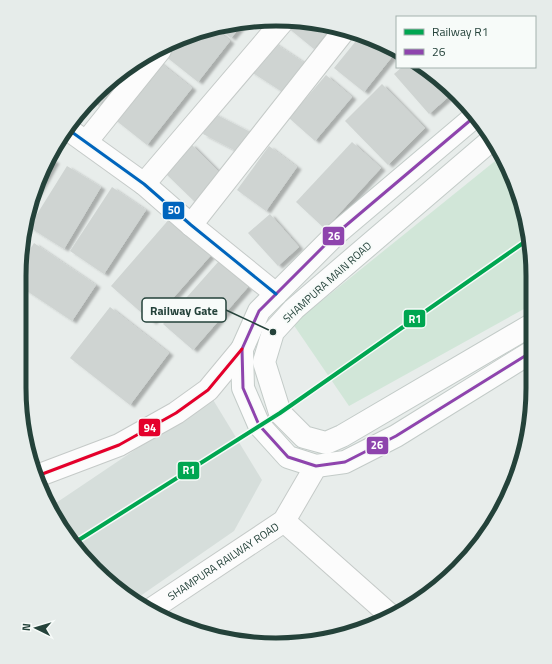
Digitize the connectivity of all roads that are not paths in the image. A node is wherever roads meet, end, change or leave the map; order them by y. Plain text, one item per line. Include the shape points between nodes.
1 (278, 26) edge
2 (341, 35) edge
3 (152, 59) edge
4 (471, 120) edge
5 (77, 136) edge
6 (488, 143) edge
7 (144, 184) junction
8 (192, 225) junction
9 (276, 294) junction
10 (526, 328) edge
11 (242, 349) junction
12 (526, 355) edge
13 (316, 466) junction
14 (41, 474) edge
15 (284, 521) junction
16 (155, 607) edge
17 (387, 612) edge

1 - 7 street
2 - 8 street
3 - 5 street
4 - 9 street via 337,234
5 - 7 street
6 - 10 street, SHAMPURA MAIN ROAD via 294,309 273,332 264,362 280,413 304,437 326,443
7 - 8 street
8 - 9 street
9 - 11 street via 259,311
11 - 13 street via 243,388 259,425 288,457
11 - 14 street via 208,390 176,413 119,445
12 - 13 street via 396,436 345,462
13 - 15 street, SHAMPURA RAILWAY ROAD
15 - 16 street, SHAMPURA RAILWAY ROAD
15 - 17 street

